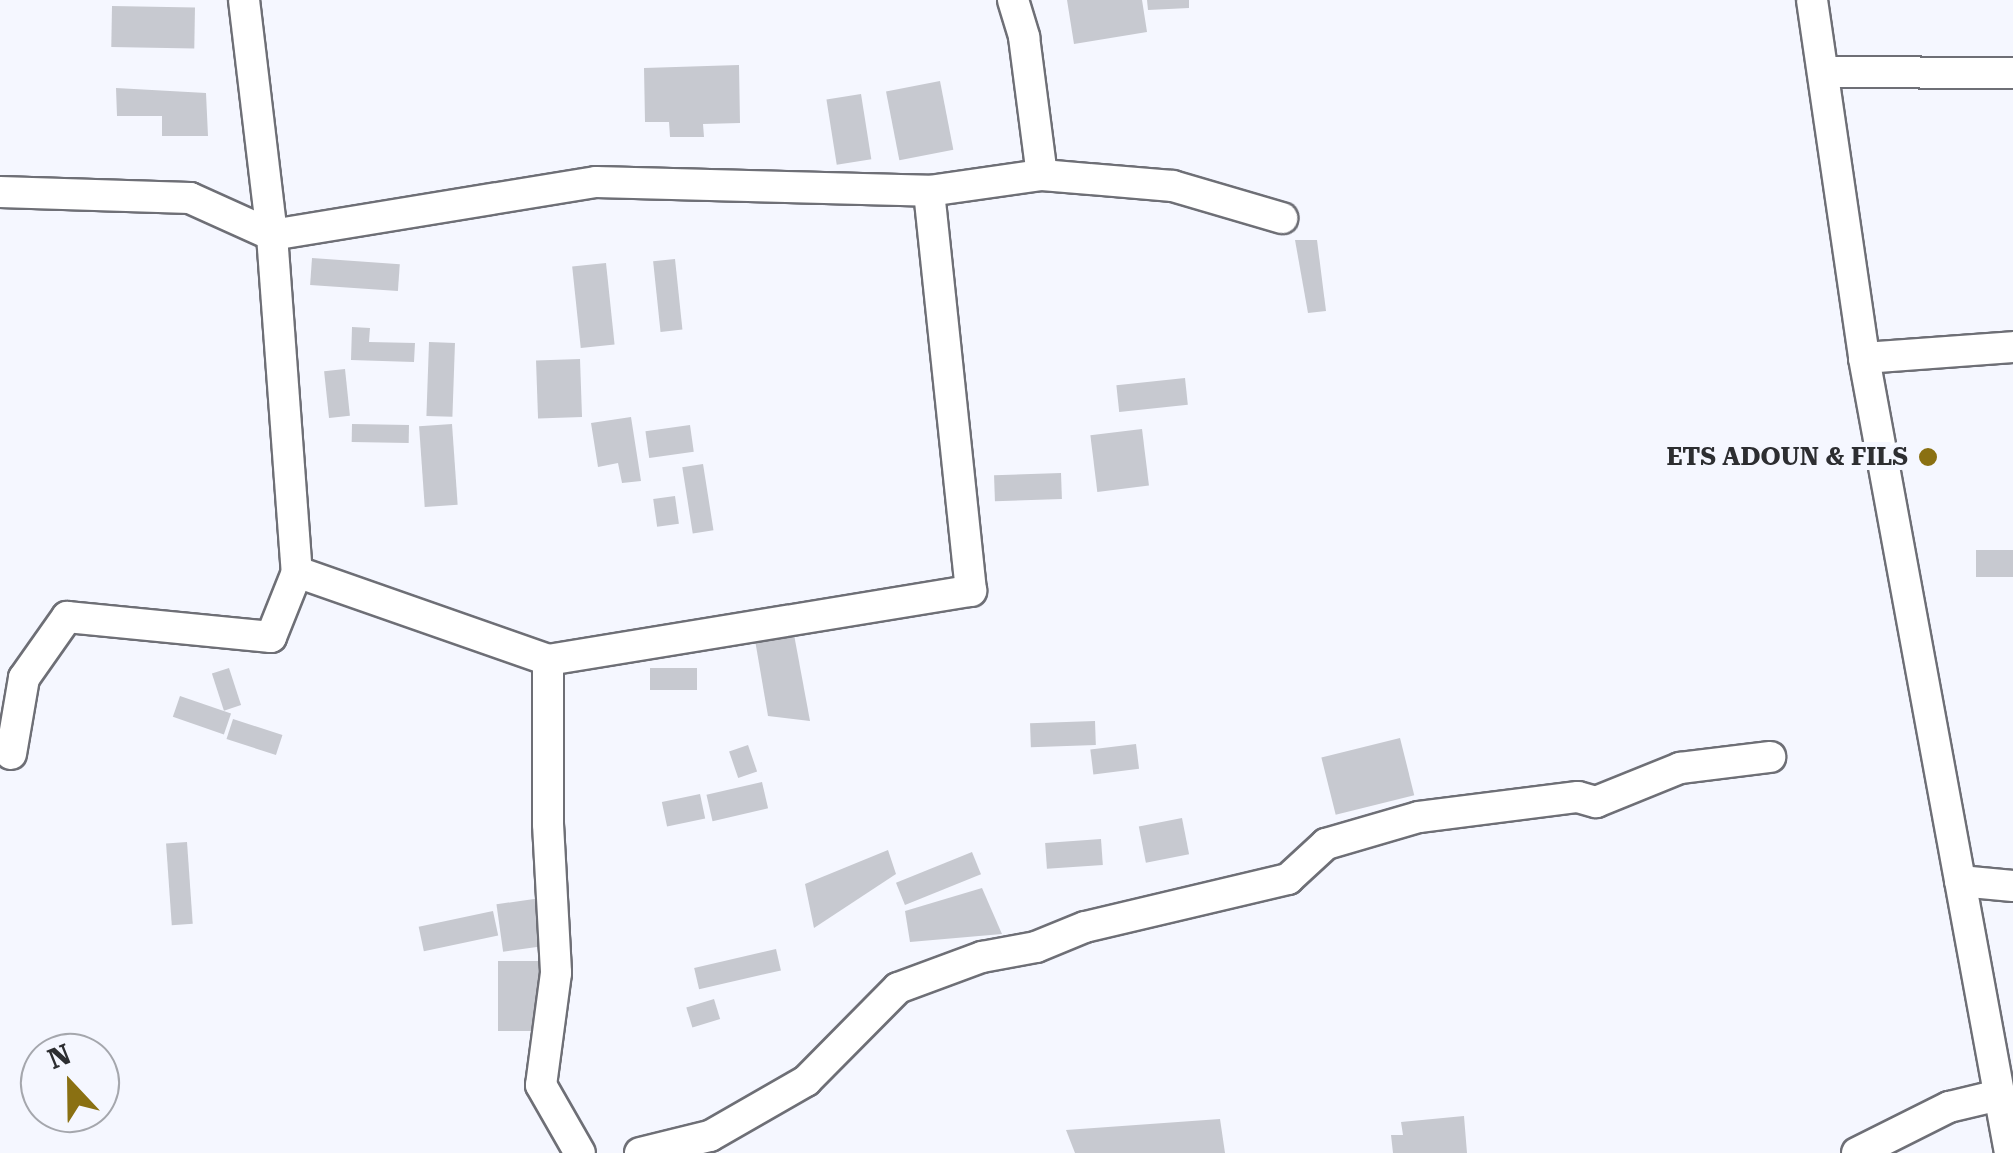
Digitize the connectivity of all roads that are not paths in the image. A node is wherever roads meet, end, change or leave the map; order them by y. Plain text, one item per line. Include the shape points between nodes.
1 (244, 0) edge
2 (1013, 0) edge
3 (1812, 0) edge
4 (1823, 72) junction
5 (2013, 73) edge
6 (1042, 175) junction
7 (929, 191) junction
8 (0, 192) edge
9 (1282, 218) dead end
10 (272, 236) junction
11 (2013, 348) edge
12 (1864, 358) junction
13 (297, 572) junction
14 (548, 660) junction
15 (11, 754) dead end
16 (1770, 757) dead end
17 (1960, 881) junction
18 (2013, 886) edge
19 (1999, 1095) junction
20 (580, 1153) edge
21 (640, 1153) edge
22 (1857, 1153) edge
23 (2010, 1153) edge

1 - 10 street
2 - 6 street
3 - 4 street
4 - 5 street
4 - 12 street
6 - 7 street
6 - 9 street via 1173,186
7 - 10 street via 596,182
7 - 14 street via 971,592
8 - 10 street via 190,198
10 - 13 street
11 - 12 street
12 - 17 street
13 - 14 street
13 - 15 street via 270,638 67,617 24,678
14 - 20 street via 556,973 541,1085
16 - 21 street via 1680,768 1596,802 1578,797 1419,817 1326,844 1288,879 982,957 898,988 806,1081 710,1136
17 - 18 street
17 - 19 street
19 - 22 street via 1949,1106
19 - 23 street

